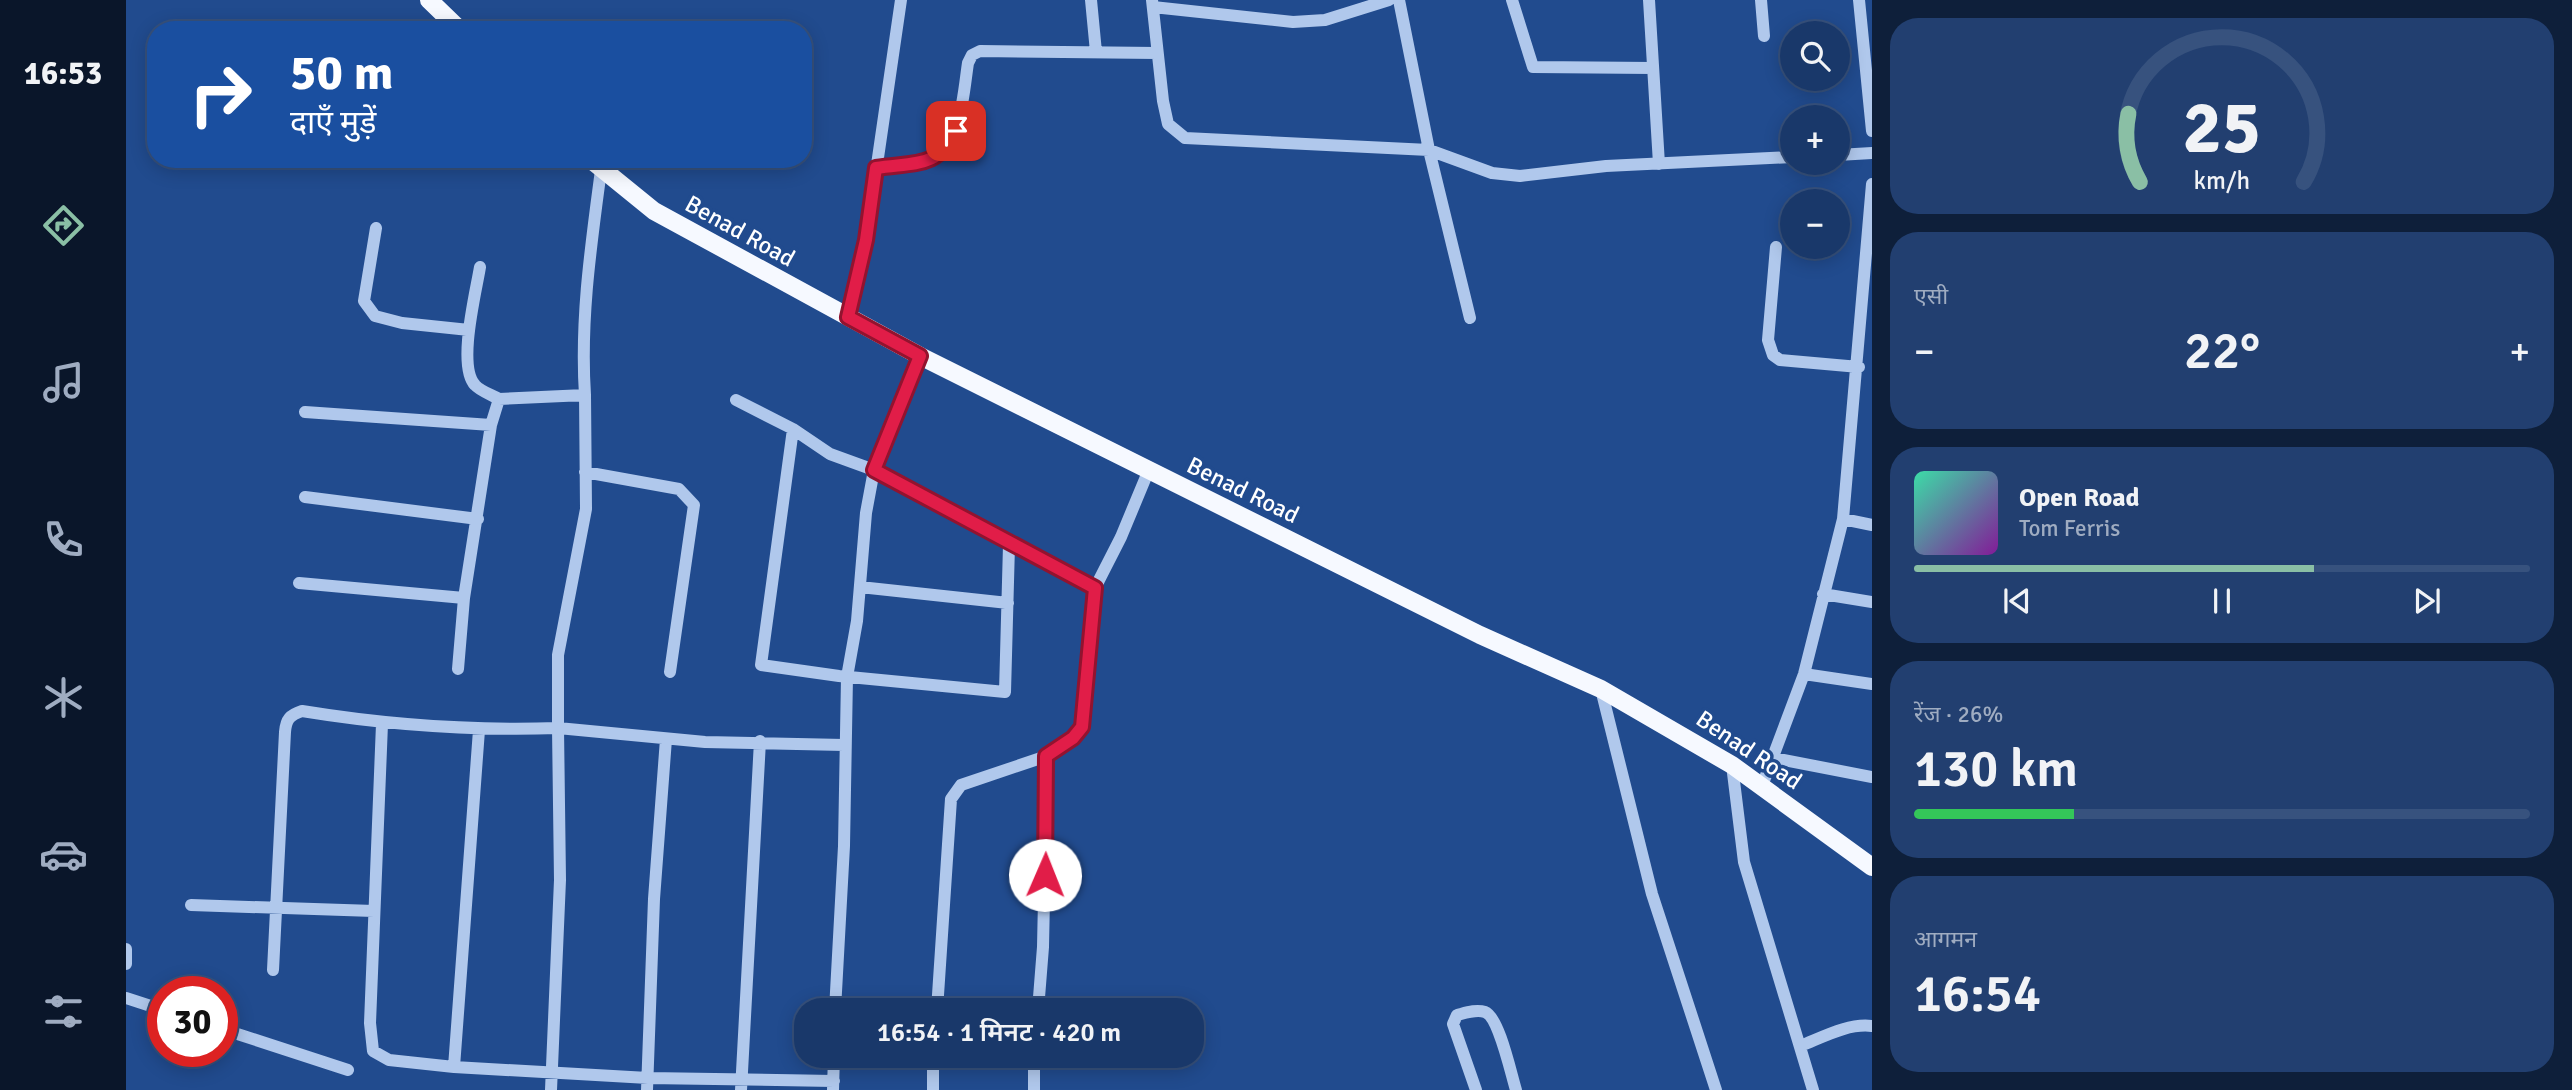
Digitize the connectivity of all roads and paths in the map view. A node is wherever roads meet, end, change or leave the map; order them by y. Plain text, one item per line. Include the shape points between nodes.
1 (429, 0) edge
2 (901, 0) edge
3 (1091, 0) edge
4 (1389, 0) edge
5 (1399, 0) edge
6 (1512, 0) edge
7 (1649, 0) edge
8 (1760, 0) edge
9 (1859, 0) edge
10 (1152, 4) edge
11 (451, 21) edge
12 (1764, 36) dead end
13 (1096, 52) junction
14 (1157, 53) junction
15 (1653, 68) junction
16 (1872, 131) edge
17 (1429, 150) junction
18 (1872, 153) edge
19 (1850, 154) edge
20 (1780, 158) edge
21 (1659, 164) junction
22 (596, 168) edge
23 (600, 168) edge
24 (876, 168) junction
25 (1872, 184) edge
26 (376, 228) dead end
27 (1776, 247) dead end
28 (480, 267) dead end
29 (848, 317) junction
30 (1470, 318) dead end
31 (469, 330) junction
32 (920, 356) junction
33 (1859, 366) junction
34 (585, 395) junction
35 (499, 399) junction
36 (736, 400) dead end
37 (305, 412) dead end
38 (491, 425) junction
39 (793, 429) junction
40 (874, 470) junction
41 (1148, 471) junction
42 (585, 472) junction
43 (304, 497) dead end
44 (478, 519) junction
45 (1843, 519) junction
46 (1872, 525) edge
47 (1009, 545) junction
48 (299, 583) dead end
49 (860, 587) junction
50 (1095, 588) junction
51 (1823, 594) junction
52 (464, 598) junction
53 (1872, 602) edge
54 (1008, 603) junction
55 (458, 669) dead end
56 (670, 672) dead end
57 (1804, 674) junction
58 (847, 677) junction
59 (1872, 684) edge
60 (1601, 689) junction
61 (382, 724) junction
62 (558, 728) junction
63 (479, 730) junction
64 (666, 739) junction
65 (760, 741) junction
66 (844, 745) junction
67 (1046, 756) junction
68 (1773, 758) junction
69 (1732, 765) junction
70 (1872, 777) edge
71 (1762, 786) junction
72 (1872, 867) edge
73 (191, 905) dead end
74 (276, 907) junction
75 (374, 911) junction
76 (126, 949) edge
77 (126, 964) edge
78 (273, 970) dead end
79 (126, 998) edge
80 (836, 998) edge
81 (938, 998) edge
82 (1039, 998) edge
83 (147, 1005) edge
84 (1872, 1026) edge
85 (238, 1035) edge
86 (1800, 1046) junction
87 (454, 1067) junction
88 (834, 1068) edge
89 (933, 1068) edge
90 (1034, 1068) edge
91 (348, 1070) dead end
92 (551, 1071) junction
93 (648, 1084) edge
94 (741, 1085) edge
95 (834, 1086) edge
96 (551, 1090) edge
97 (933, 1090) edge
98 (1034, 1090) edge
99 (1476, 1090) edge
100 (1516, 1090) edge
101 (1716, 1090) edge
102 (1813, 1090) edge

1 - 11 main road
2 - 24 street
3 - 13 street
4 - 10 street via 1325,20 1293,22
5 - 17 street
6 - 15 street via 1533,68
7 - 15 street
8 - 12 street
9 - 16 street
10 - 14 street
13 - 14 street
13 - 24 street via 980,51 972,55 956,131 947,148 935,159
14 - 17 street via 1168,124 1185,138
15 - 21 street
17 - 21 street via 1492,173 1520,176
17 - 30 street
18 - 19 street
20 - 21 street
22 - 34 street via 582,358
23 - 29 main road, Benad Road via 654,211
24 - 29 street
25 - 33 street
26 - 31 street via 364,302 375,316
27 - 33 street via 1768,340 1773,355 1780,360
28 - 31 street
29 - 32 main road, Benad Road
31 - 35 street via 471,378
32 - 40 street
32 - 41 main road, Benad Road
33 - 45 street
34 - 35 street
34 - 42 street
35 - 38 street
36 - 39 street
37 - 38 street
38 - 44 street
39 - 40 street via 830,454
39 - 58 street via 761,665
40 - 47 street
40 - 49 street
41 - 50 street
41 - 60 main road, Benad Road via 1479,635
42 - 56 street via 679,489 694,505
42 - 62 street via 586,509 558,655
43 - 44 street
44 - 52 street
45 - 46 street
45 - 51 street
47 - 50 street
47 - 54 street
48 - 52 street
49 - 54 street
49 - 58 street
50 - 67 street via 1082,727
51 - 53 street
51 - 57 street
52 - 55 street
54 - 58 street via 1005,692
57 - 59 street
57 - 68 street
58 - 66 street
60 - 69 main road, Benad Road
60 - 101 street via 1652,894
61 - 63 street
61 - 74 street via 302,711 286,720
61 - 75 street
62 - 63 street
62 - 64 street
62 - 92 street via 560,880
63 - 87 street
64 - 65 street
64 - 93 street via 654,899
65 - 66 street
65 - 94 street
66 - 80 street
67 - 81 street via 961,785 951,799
67 - 82 street
68 - 70 street
68 - 71 street
69 - 71 main road, Benad Road
69 - 86 street via 1744,862
71 - 72 main road, Benad Road
73 - 74 street
74 - 75 street
74 - 78 street
75 - 87 street via 373,1051 389,1060
76 - 77 street
79 - 83 street
84 - 86 street via 1861,1024
85 - 91 street
86 - 102 street
87 - 92 street
88 - 95 street
89 - 97 street
90 - 98 street
92 - 93 street
92 - 96 street
93 - 94 street
94 - 95 street
99 - 100 street via 1453,1024 1457,1015 1476,1011 1495,1020

